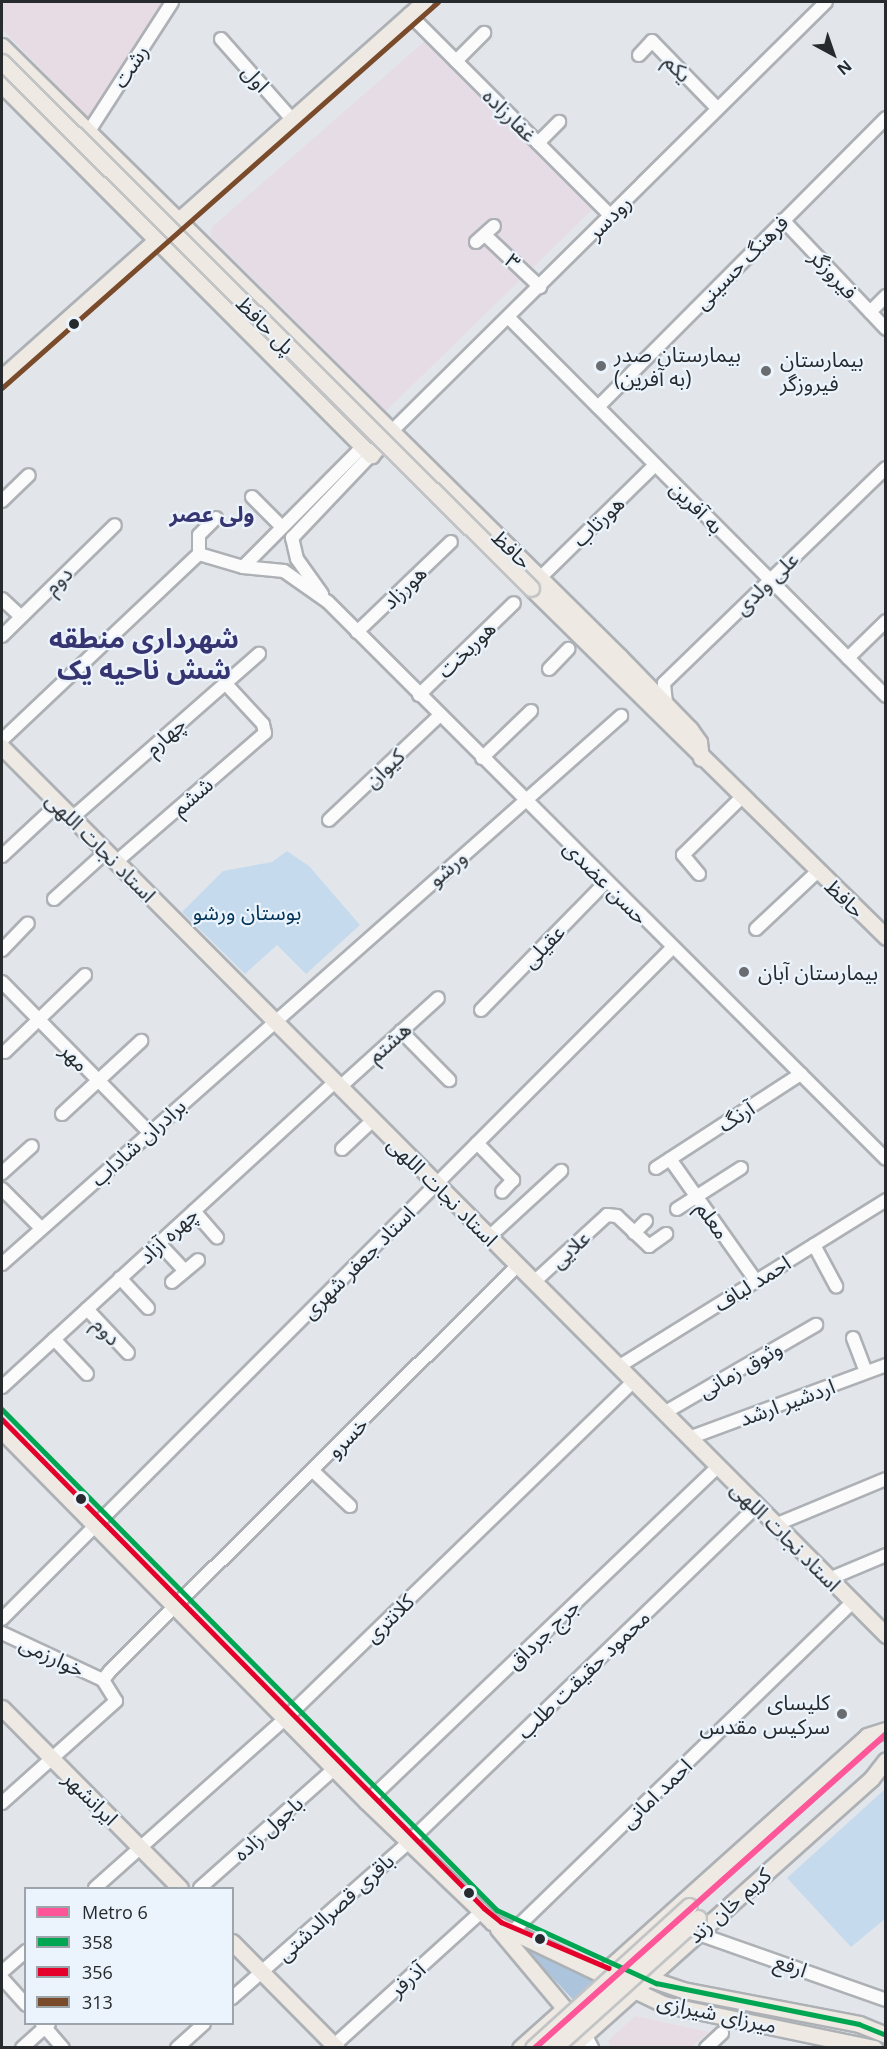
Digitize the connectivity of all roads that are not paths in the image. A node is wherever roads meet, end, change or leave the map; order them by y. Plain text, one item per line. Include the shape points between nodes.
1 (172, 2) edge
2 (424, 2) edge
3 (826, 2) edge
4 (410, 14) junction
5 (484, 33) dead end
6 (221, 39) dead end
7 (2, 46) edge
8 (639, 55) dead end
9 (456, 61) junction
10 (2, 62) edge
11 (2, 85) edge
12 (717, 108) junction
13 (291, 118) junction
14 (885, 118) edge
15 (559, 122) dead end
16 (88, 131) junction
17 (538, 143) junction
18 (72, 156) junction
19 (611, 216) junction
20 (177, 218) junction
21 (783, 219) junction
22 (485, 234) dead end
23 (154, 239) junction
24 (540, 287) junction
25 (250, 291) junction
26 (885, 296) edge
27 (870, 312) junction
28 (227, 313) junction
29 (509, 318) junction
30 (286, 327) junction
31 (885, 329) edge
32 (264, 349) junction
33 (2, 376) edge
34 (598, 407) junction
35 (392, 431) junction
36 (367, 451) junction
37 (655, 465) junction
38 (885, 468) edge
39 (29, 475) dead end
40 (252, 497) dead end
41 (2, 501) edge
42 (216, 518) dead end
43 (115, 525) dead end
44 (282, 527) junction
45 (451, 542) dead end
46 (199, 554) junction
47 (243, 567) junction
48 (769, 579) junction
49 (536, 583) junction
50 (2, 599) edge
51 (328, 602) junction
52 (514, 603) dead end
53 (21, 617) junction
54 (885, 621) edge
55 (357, 632) junction
56 (2, 636) edge
57 (568, 650) dead end
58 (259, 654) dead end
59 (848, 658) junction
60 (549, 669) dead end
61 (225, 683) junction
62 (419, 695) junction
63 (885, 696) edge
64 (666, 705) junction
65 (531, 711) dead end
66 (439, 716) junction
67 (621, 716) dead end
68 (2, 746) edge
69 (701, 758) junction
70 (482, 759) junction
71 (742, 797) junction
72 (525, 800) junction
73 (58, 804) junction
74 (72, 818) junction
75 (329, 820) dead end
76 (2, 856) edge
77 (111, 857) junction
78 (818, 871) junction
79 (699, 874) dead end
80 (606, 882) junction
81 (54, 898) dead end
82 (28, 923) dead end
83 (756, 929) dead end
84 (885, 937) edge
85 (672, 948) junction
86 (2, 950) edge
87 (85, 975) dead end
88 (2, 982) edge
89 (438, 998) dead end
90 (481, 1010) dead end
91 (38, 1019) junction
92 (274, 1021) junction
93 (401, 1031) junction
94 (141, 1041) dead end
95 (5, 1052) dead end
96 (801, 1074) junction
97 (98, 1080) junction
98 (449, 1080) dead end
99 (337, 1084) junction
100 (62, 1114) dead end
101 (373, 1120) junction
102 (149, 1132) junction
103 (477, 1143) junction
104 (32, 1146) dead end
105 (342, 1149) dead end
106 (670, 1159) junction
107 (885, 1159) edge
108 (656, 1168) dead end
109 (741, 1168) dead end
110 (561, 1171) dead end
111 (2, 1173) edge
112 (436, 1184) junction
113 (2, 1189) edge
114 (502, 1192) dead end
115 (696, 1196) junction
116 (885, 1200) edge
117 (677, 1209) dead end
118 (194, 1211) junction
119 (646, 1221) dead end
120 (41, 1228) junction
121 (634, 1233) junction
122 (666, 1234) dead end
123 (217, 1237) dead end
124 (489, 1237) junction
125 (159, 1243) junction
126 (814, 1245) junction
127 (198, 1260) dead end
128 (2, 1264) edge
129 (517, 1266) junction
130 (185, 1271) junction
131 (120, 1278) junction
132 (756, 1281) junction
133 (172, 1282) dead end
134 (534, 1282) junction
135 (836, 1286) dead end
136 (148, 1308) dead end
137 (87, 1309) junction
138 (816, 1325) dead end
139 (853, 1338) dead end
140 (54, 1339) junction
141 (128, 1353) dead end
142 (885, 1365) edge
143 (618, 1367) junction
144 (866, 1372) junction
145 (87, 1374) dead end
146 (633, 1382) junction
147 (2, 1388) edge
148 (664, 1413) junction
149 (2, 1431) edge
150 (689, 1438) junction
151 (718, 1467) junction
152 (313, 1471) junction
153 (885, 1479) edge
154 (350, 1506) dead end
155 (757, 1506) junction
156 (95, 1525) junction
157 (775, 1525) junction
158 (885, 1555) edge
159 (829, 1579) junction
160 (853, 1602) junction
161 (177, 1608) junction
162 (2, 1619) edge
163 (2, 1633) edge
164 (885, 1635) edge
165 (103, 1680) junction
166 (2, 1708) edge
167 (286, 1718) junction
168 (885, 1731) edge
169 (885, 1753) edge
170 (52, 1759) junction
171 (885, 1760) edge
172 (335, 1768) junction
173 (367, 1802) junction
174 (2, 1803) edge
175 (409, 1842) junction
176 (140, 1848) junction
177 (96, 1887) edge
178 (179, 1887) edge
179 (201, 1887) edge
180 (486, 1918) junction
181 (695, 1919) junction
182 (646, 1932) junction
183 (511, 1933) junction
184 (234, 1944) edge
185 (24, 1953) edge
186 (669, 1958) junction
187 (612, 1962) junction
188 (2, 1972) edge
189 (262, 1972) junction
190 (602, 1974) junction
191 (2, 1978) edge
192 (647, 1979) junction
193 (632, 1991) junction
194 (234, 1996) edge
195 (885, 2000) edge
196 (24, 2003) edge
197 (566, 2008) junction
198 (45, 2025) edge
199 (203, 2025) edge
200 (722, 2033) dead end
201 (885, 2036) edge
202 (588, 2041) edge
203 (334, 2047) edge
204 (22, 2048) edge
205 (63, 2048) edge
206 (177, 2048) edge
207 (520, 2048) edge
208 (532, 2048) edge
209 (554, 2048) edge
210 (570, 2048) edge
211 (706, 2048) edge
212 (874, 2048) edge

1 - 16 street, رشت
2 - 4 main road
3 - 12 street, رودسر
4 - 9 street, غفارزاده
4 - 13 main road
5 - 9 street
6 - 13 street, اول
7 - 16 main road, حافظ
8 - 12 street, یکم via 652,42
9 - 17 street, غفارزاده
10 - 49 main road, پل حافظ, bridge
11 - 18 main road
12 - 19 street, رودسر
13 - 20 main road
14 - 21 street, فرهنگ حسینی
15 - 17 street
16 - 18 main road
16 - 20 main road, حافظ
17 - 19 street, غفارزاده
18 - 23 main road
19 - 24 street, رودسر
20 - 23 main road
20 - 25 main road, حافظ
21 - 27 street, فیروزگر
21 - 34 street, فرهنگ حسینی
22 - 24 street, ۳
23 - 28 main road
23 - 33 main road
24 - 29 street, رودسر
25 - 28 main road via 236,283 226,287 221,297
25 - 30 main road, حافظ
26 - 27 street
27 - 31 street, فیروزگر
28 - 32 main road
29 - 34 street, به آفرین
29 - 35 street, رودسر
30 - 32 main road via 290,338 287,347 273,354
30 - 35 main road, حافظ
32 - 36 main road
34 - 37 street, به آفرین
35 - 36 main road
35 - 49 main road, حافظ
36 - 44 street
36 - 51 street via 292,538 297,558
37 - 48 street, به آفرین
37 - 49 street, هورتاب
38 - 48 street, علی ولدی
39 - 41 street
40 - 44 street
42 - 46 street via 199,535
43 - 53 street, دوم
44 - 47 street
45 - 55 street, هورزاد
46 - 47 street
46 - 68 street
47 - 51 street via 284,571
48 - 59 street, به آفرین
48 - 64 street, علی ولدی via 664,683
49 - 64 main road, حافظ
49 - 69 main road, حافظ
50 - 53 street
51 - 55 street, حسن عضدی
52 - 62 street, هوربخت
53 - 56 street, دوم
54 - 59 street
55 - 62 street, حسن عضدی
57 - 60 street
58 - 61 street, چهارم
59 - 63 street, به آفرین
61 - 74 street, چهارم
61 - 77 street, ششم via 266,728
62 - 66 street, حسن عضدی
64 - 69 main road, حافظ via 696,736
65 - 70 street
66 - 70 street, حسن عضدی
66 - 75 street, کیوان
67 - 72 street, ورشو
68 - 73 main road, استاد نجات اللهی
69 - 71 main road, حافظ
70 - 72 street, حسن عضدی
71 - 78 main road, حافظ
71 - 79 street via 683,855
72 - 80 street, حسن عضدی
72 - 92 street, ورشو
73 - 74 main road, استاد نجات اللهی
73 - 76 street
74 - 77 main road, استاد نجات اللهی
77 - 81 street, ششم
77 - 92 main road, استاد نجات اللهی
78 - 83 street
78 - 84 main road, حافظ
80 - 85 street, حسن عضدی
80 - 90 street, عقیلی
82 - 86 street
85 - 96 street, حسن عضدی
85 - 103 street, استاد جعفر شهری
87 - 91 street
88 - 91 street, مهر
89 - 93 street, هشتم
91 - 95 street
91 - 97 street, مهر
92 - 99 main road, استاد نجات اللهی
92 - 102 street, برادران شاداب
93 - 98 street
93 - 99 street, هشتم
94 - 97 street
96 - 106 street, آرنگ
96 - 107 street, حسن عضدی
97 - 100 street
97 - 102 street, مهر
99 - 101 main road, استاد نجات اللهی
99 - 118 street, چهره آزاد
101 - 105 street
101 - 112 main road, استاد نجات اللهی
102 - 120 street, برادران شاداب
103 - 112 street, استاد جعفر شهری
103 - 114 street via 513,1180
104 - 111 street
106 - 108 street, آرنگ
106 - 115 street, معلم
109 - 115 street
110 - 124 street
112 - 124 main road, استاد نجات اللهی
112 - 156 street, استاد جعفر شهری
113 - 120 street
115 - 117 street
115 - 132 street, معلم
116 - 126 street, احمد لباف
118 - 123 street
118 - 125 street, چهره آزاد
119 - 121 street
120 - 128 street, برادران شاداب
121 - 122 street via 649,1246
121 - 134 street, علایی via 617,1216 607,1215
124 - 129 main road, استاد نجات اللهی
125 - 130 street
125 - 131 street, چهره آزاد
126 - 132 street, احمد لباف
126 - 135 street
127 - 130 street
129 - 134 main road, استاد نجات اللهی
129 - 152 street, خسرو
130 - 133 street
131 - 136 street
131 - 137 street, چهره آزاد
132 - 143 street, احمد لباف
134 - 143 main road, استاد نجات اللهی
137 - 140 street, چهره آزاد
137 - 141 street, دوم
138 - 148 street, وثوق زمانی
139 - 144 street
140 - 145 street
140 - 147 street, چهره آزاد
142 - 144 street, اردشیر ارشد
143 - 146 main road, استاد نجات اللهی
144 - 150 street, اردشیر ارشد
146 - 148 main road, استاد نجات اللهی
146 - 167 street, کلانتری
148 - 150 main road, استاد نجات اللهی
149 - 156 main road
150 - 151 main road, استاد نجات اللهی
151 - 155 main road, استاد نجات اللهی
151 - 173 street, جرج جرداق
152 - 154 street
152 - 161 street, خسرو
153 - 157 street
155 - 157 main road, استاد نجات اللهی
155 - 175 street, محمود حقیقت طلب
156 - 161 main road
156 - 162 street, استاد جعفر شهری
157 - 159 main road, استاد نجات اللهی
158 - 159 street
159 - 160 main road, استاد نجات اللهی
160 - 164 main road, استاد نجات اللهی
160 - 183 street, احمد امانی
161 - 165 street, خسرو
161 - 167 main road
163 - 165 street, خوارزمی
165 - 170 street via 116,1701
166 - 170 main road, ایرانشهر
167 - 172 main road
167 - 176 street, کلانتری
168 - 181 main road, کریم خان زند
168 - 182 main road via 867,1736
169 - 181 main road, کریم خان زند
170 - 174 street
170 - 176 main road, ایرانشهر
171 - 181 main road, کریم خان زند via 872,1779
172 - 173 main road
172 - 179 street, باجول زاده
173 - 175 main road
175 - 180 main road
175 - 189 street, باقری قصرالدشتی
176 - 177 street, کلانتری
176 - 178 main road, ایرانشهر
180 - 183 main road, میرزای شیرازی
180 - 197 main road
180 - 203 street, آذرفر
181 - 186 main road, کریم خان زند
181 - 195 street, ارفع
181 - 208 main road, کریم خان زند, bridge
181 - 209 main road, کریم خان زند, bridge
182 - 186 main road via 639,1944 643,1956 654,1962
182 - 187 main road
183 - 190 main road, میرزای شیرازی
184 - 189 main road
185 - 188 street
186 - 192 main road, کریم خان زند
187 - 190 main road
187 - 192 main road, میرزای شیرازی
189 - 194 street, باقری قصرالدشتی
189 - 203 main road
190 - 193 main road, میرزای شیرازی
191 - 196 street
192 - 193 main road, کریم خان زند
192 - 201 main road, میرزای شیرازی via 683,1990 859,2024
193 - 202 main road, کریم خان زند
193 - 212 main road, میرزای شیرازی via 680,2009
197 - 202 main road
197 - 207 main road
198 - 204 street
198 - 205 street
199 - 206 street
200 - 211 street
202 - 210 main road, کریم خان زند

